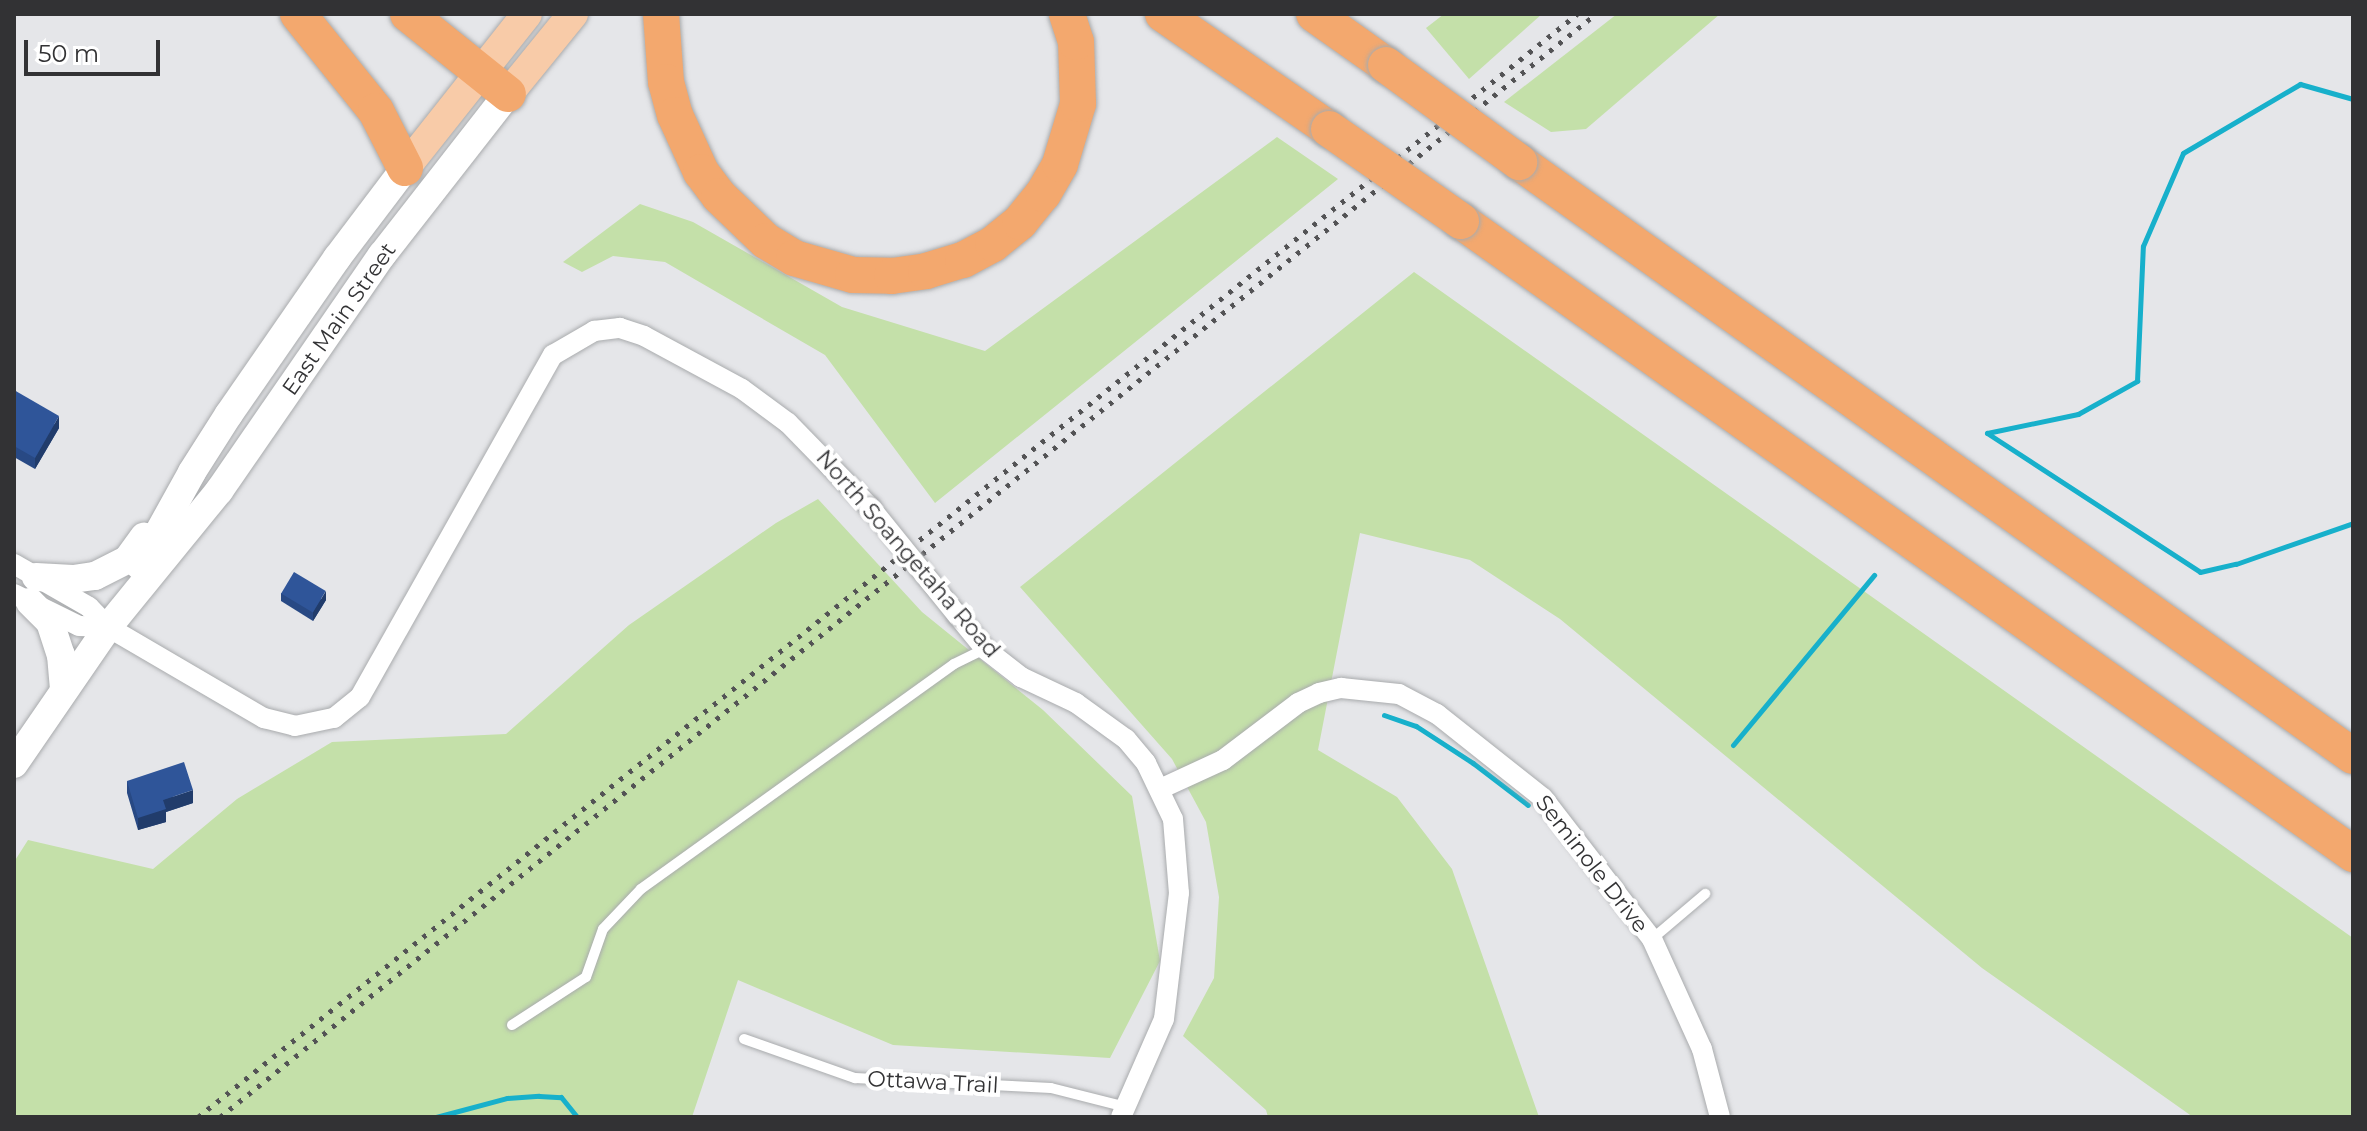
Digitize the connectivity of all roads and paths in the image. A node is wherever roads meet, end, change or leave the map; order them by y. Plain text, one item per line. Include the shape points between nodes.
1 (298, 14) edge
2 (408, 14) edge
3 (527, 14) edge
4 (573, 14) edge
5 (661, 14) edge
6 (1067, 14) edge
7 (1163, 14) edge
8 (1314, 14) edge
9 (480, 72) junction
10 (508, 94) junction
11 (405, 168) junction
12 (192, 472) junction
13 (23, 584) edge
14 (108, 627) junction
15 (985, 649) junction
16 (64, 688) junction
17 (2353, 756) edge
18 (14, 764) edge
19 (1160, 789) junction
20 (2353, 854) edge
21 (1705, 894) dead end
22 (1652, 939) junction
23 (512, 1025) dead end
24 (744, 1039) dead end
25 (1124, 1112) edge
26 (1720, 1117) edge

1 - 11 highway via 376,111
2 - 9 highway
3 - 9 main road, East Main Street
4 - 10 main road, East Main Street
5 - 6 highway via 666,82 675,115 701,172 719,196 748,227 794,258 853,275 892,276 938,268 993,244 1043,194 1060,164 1078,104 1076,42
7 - 20 highway, bridge
8 - 17 highway, bridge
9 - 10 highway
9 - 11 main road, East Main Street
10 - 14 street, East Main Street via 382,255 219,491
11 - 12 street, East Main Street via 337,258
12 - 13 street via 116,569
12 - 14 street, East Main Street
13 - 14 street via 79,626
13 - 16 street via 50,622
14 - 15 street, North Soangetaha Road, bridge via 264,718 295,726 334,718 360,697 553,355 594,331 620,328 742,389 798,432 870,507
14 - 16 street, East Main Street
15 - 19 street, North Soangetaha Road via 1021,677 1076,703 1126,739
15 - 23 lane via 954,664 641,889 603,929 586,977
16 - 18 street, East Main Street
19 - 22 street, Seminole Drive via 1223,760 1319,693 1341,688 1399,694 1437,714 1543,798
19 - 25 street, North Soangetaha Road via 1173,819 1177,850 1177,931 1164,1019
21 - 22 lane
22 - 26 street, Seminole Drive via 1702,1049
24 - 25 lane, Ottawa Trail via 855,1078 1051,1088

